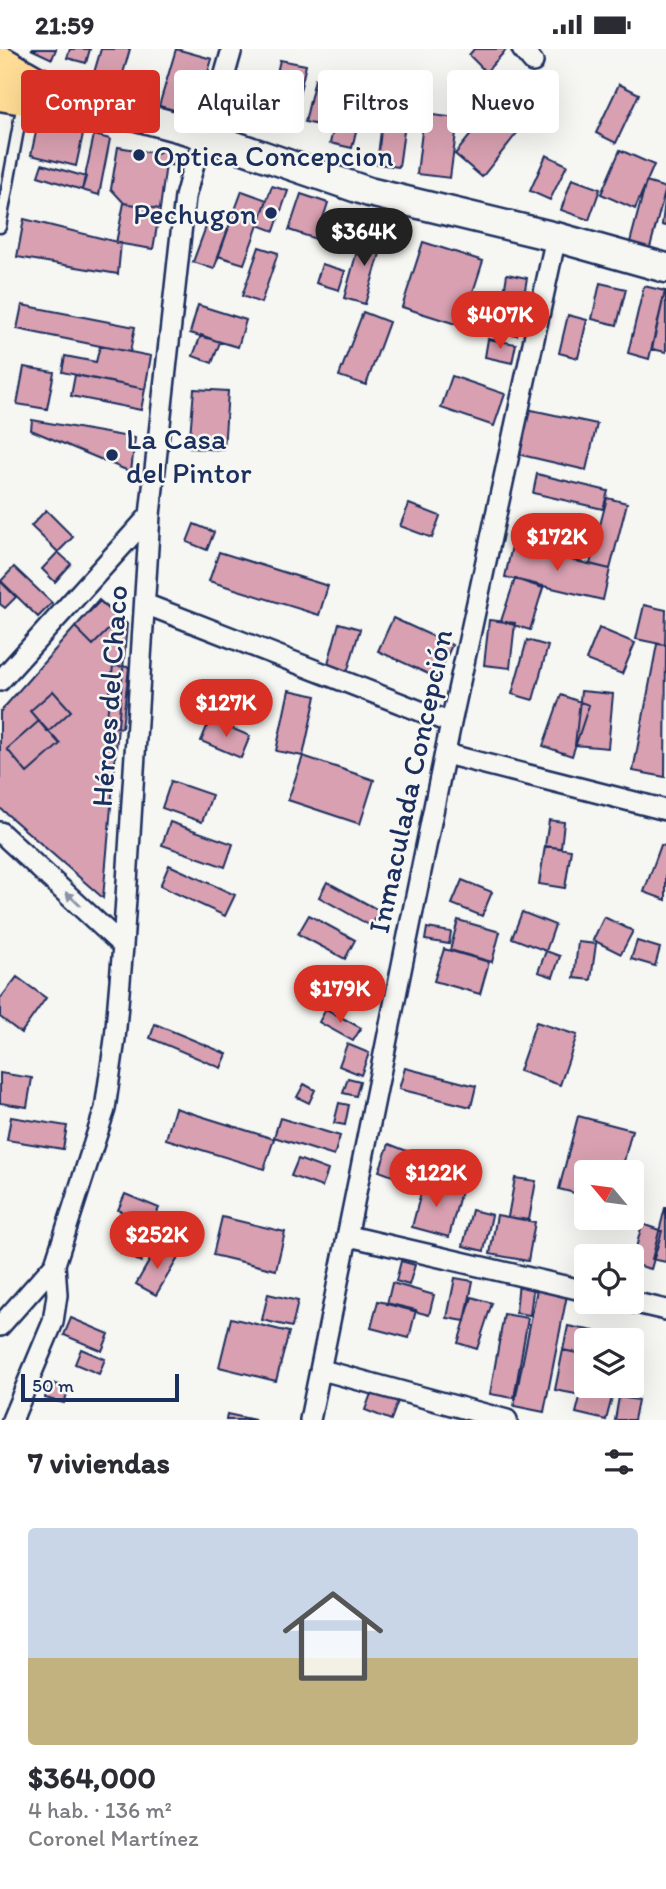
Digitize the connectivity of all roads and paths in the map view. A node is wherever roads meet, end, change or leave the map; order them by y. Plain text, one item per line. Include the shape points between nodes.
1 (232, 49) edge
2 (0, 62) edge
3 (21, 74) edge
4 (12, 96) edge
5 (160, 122) edge
6 (207, 138) junction
7 (0, 226) edge
8 (556, 237) junction
9 (666, 268) edge
10 (150, 515) junction
11 (145, 604) junction
12 (0, 681) edge
13 (451, 723) junction
14 (446, 754) junction
15 (666, 810) edge
16 (0, 832) edge
17 (123, 946) junction
18 (349, 1236) junction
19 (55, 1264) junction
20 (574, 1288) edge
21 (644, 1305) edge
22 (666, 1310) edge
23 (0, 1327) edge
24 (321, 1370) junction
25 (12, 1420) edge
26 (310, 1420) edge
27 (506, 1420) edge

1 - 6 street, Héroes del Chaco
2 - 3 main road
4 - 7 lane
5 - 6 main road
6 - 8 main road via 369,192
6 - 10 street, Héroes del Chaco via 185,197
8 - 9 main road
8 - 13 street, Inmaculada Concepción
10 - 11 street, Héroes del Chaco
10 - 12 street
11 - 13 street
11 - 17 street, Héroes del Chaco
13 - 14 street, Inmaculada Concepción
14 - 15 street
14 - 18 street, Inmaculada Concepción
17 -> 16 street
17 - 19 street, Héroes del Chaco via 105,1109
18 - 20 street
18 - 24 street, Inmaculada Concepción
19 - 23 street, Héroes del Chaco
19 - 25 street via 53,1322
21 - 22 street
24 - 26 street, Inmaculada Concepción
24 - 27 street

